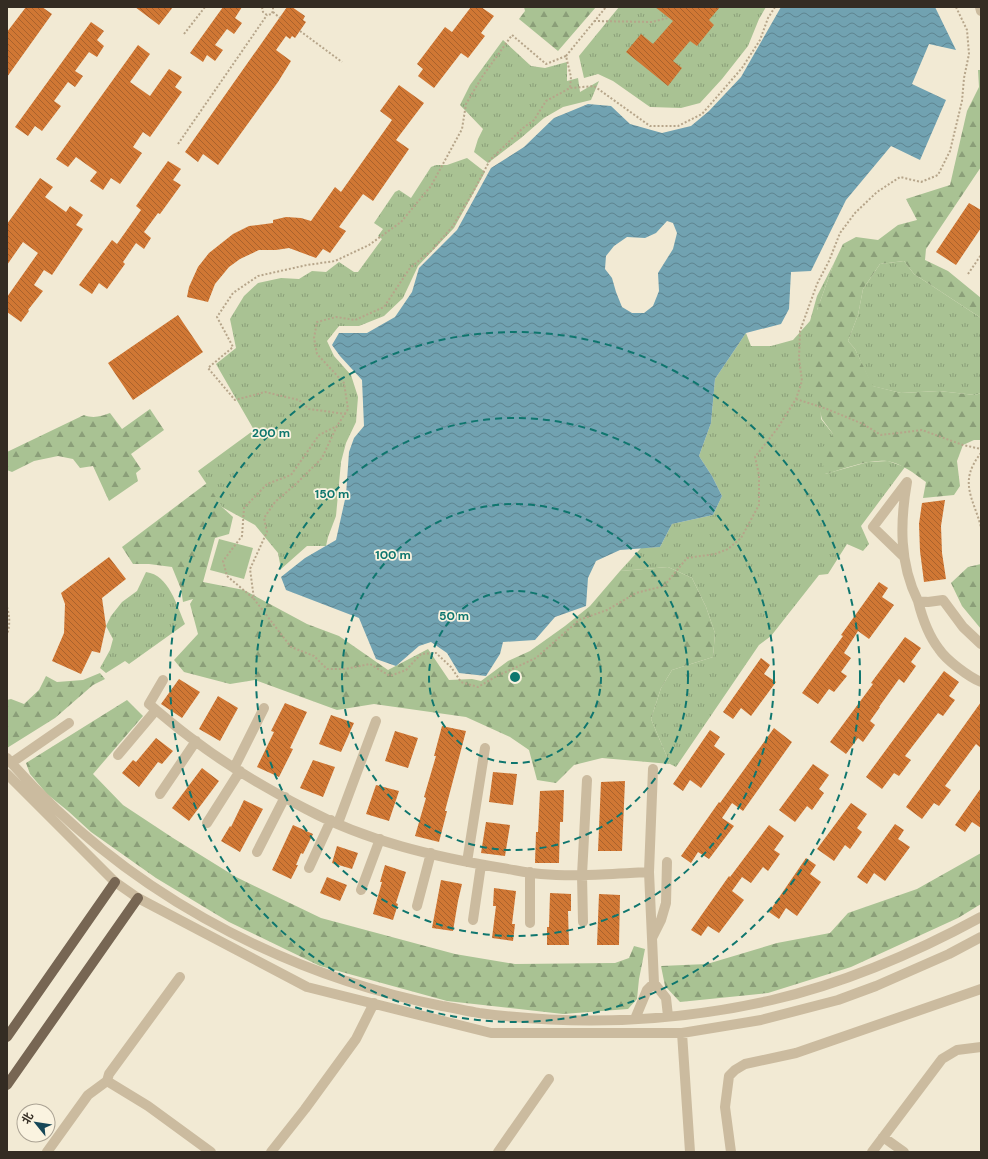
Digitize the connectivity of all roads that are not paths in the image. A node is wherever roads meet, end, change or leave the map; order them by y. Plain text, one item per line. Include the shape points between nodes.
1 (980, 7) edge
2 (981, 11) edge
3 (904, 557) junction
4 (918, 600) junction
5 (981, 644) edge
6 (163, 680) dead end
7 (981, 682) edge
8 (264, 708) dead end
9 (156, 710) junction
10 (376, 721) dead end
11 (69, 722) dead end
12 (196, 741) junction
13 (485, 748) dead end
14 (118, 755) dead end
15 (9, 761) edge
16 (237, 769) junction
17 (653, 769) dead end
18 (7, 774) edge
19 (587, 780) dead end
20 (160, 794) dead end
21 (285, 797) junction
22 (334, 822) junction
23 (207, 823) dead end
24 (380, 839) junction
25 (257, 852) dead end
26 (431, 853) junction
27 (467, 862) junction
28 (667, 862) dead end
29 (482, 865) junction
30 (309, 868) dead end
31 (530, 872) junction
32 (649, 872) junction
33 (582, 875) junction
34 (115, 882) junction
35 (361, 890) dead end
36 (138, 898) junction
37 (417, 906) dead end
38 (981, 917) edge
39 (472, 920) dead end
40 (583, 922) dead end
41 (530, 923) dead end
42 (981, 937) edge
43 (652, 938) junction
44 (180, 977) dead end
45 (654, 983) junction
46 (981, 989) edge
47 (374, 1003) junction
48 (668, 1016) junction
49 (635, 1019) junction
50 (682, 1034) junction
51 (7, 1037) edge
52 (981, 1047) edge
53 (549, 1079) dead end
54 (107, 1081) junction
55 (7, 1085) edge
56 (883, 1137) junction
57 (47, 1152) edge
58 (211, 1152) edge
59 (271, 1152) edge
60 (498, 1152) edge
61 (690, 1152) edge
62 (731, 1152) edge
63 (872, 1152) edge
64 (904, 1152) edge

1 - 2 street
3 - 3 street via 903,503 907,482 873,527
3 - 4 street via 910,585
4 - 5 street via 943,600 963,627
4 - 7 street via 923,621 939,650
6 - 9 street via 148,704
8 - 16 street
9 - 12 street
9 - 14 street
10 - 22 street
11 - 15 street
12 - 16 street
12 - 20 street
13 - 27 street
15 - 49 street via 79,830 137,876 199,916 265,950 341,980 405,998 478,1013 552,1020
16 - 21 street
16 - 23 street
17 - 32 street
18 - 34 street
19 - 33 street
21 - 22 street via 306,810
21 - 25 street
22 - 24 street
22 - 30 street
24 - 26 street
24 - 35 street
26 - 27 street
26 - 37 street
27 - 29 street
28 - 43 street via 666,903 662,920
29 - 31 street
29 - 39 street
31 - 33 street
31 - 41 street
32 - 33 street
32 - 43 street
33 - 40 street
34 - 36 street
34 - 51 main road
36 - 47 street via 306,987
36 - 55 main road
38 - 48 street via 914,952 844,979 773,1000
42 - 50 street via 913,971 838,1000 761,1020
43 - 45 street
44 - 54 street via 109,1074
45 - 48 street via 666,998
45 - 49 street via 647,990
46 - 62 street via 796,1053 745,1064 735,1070 730,1076 725,1106
47 - 50 street via 491,1032
47 - 59 street via 356,1039
48 - 49 street
50 - 61 street
52 - 56 street via 957,1050 942,1059
53 - 60 street
54 - 57 street via 88,1094
54 - 58 street via 148,1106
56 - 63 street
56 - 64 street

